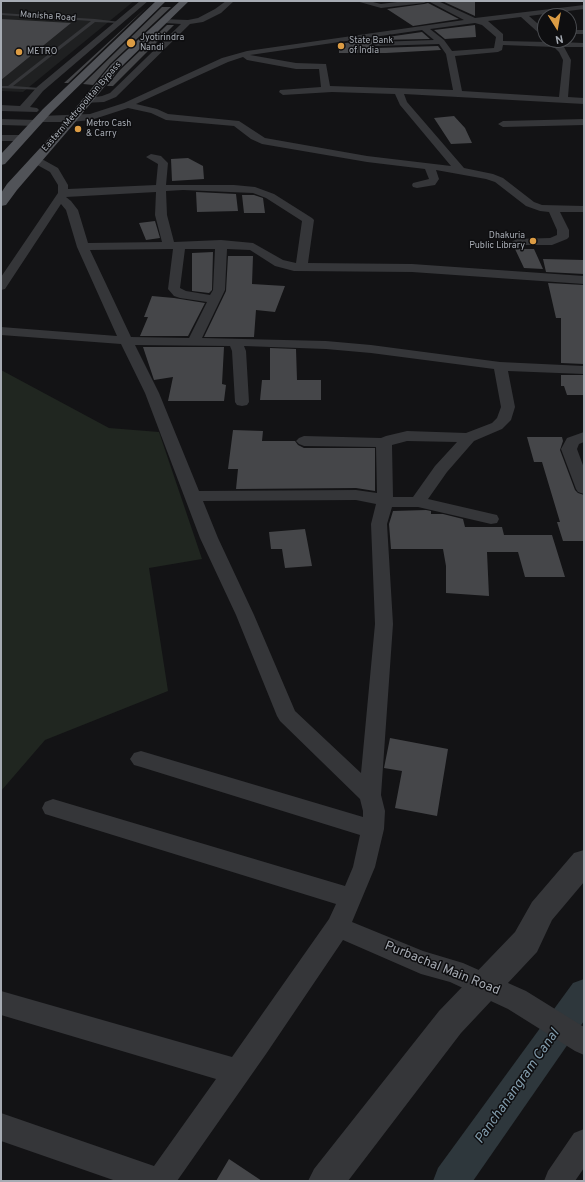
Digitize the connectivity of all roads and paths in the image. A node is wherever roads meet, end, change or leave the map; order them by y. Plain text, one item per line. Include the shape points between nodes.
1 (144, 1) edge
2 (162, 1) edge
3 (186, 1) edge
4 (230, 1) edge
5 (360, 1) edge
6 (424, 1) edge
7 (432, 1) edge
8 (584, 7) edge
9 (1, 14) edge
10 (522, 14) junction
11 (95, 20) junction
12 (165, 21) junction
13 (476, 21) junction
14 (118, 22) junction
15 (188, 22) junction
16 (424, 27) junction
17 (537, 27) edge
18 (441, 42) junction
19 (537, 42) edge
20 (500, 43) junction
21 (370, 44) dead end
22 (560, 48) edge
23 (450, 54) junction
24 (239, 56) junction
25 (1, 87) edge
26 (9, 88) junction
27 (40, 89) junction
28 (326, 90) junction
29 (399, 91) junction
30 (283, 92) dead end
31 (458, 93) junction
32 (563, 99) junction
33 (86, 101) junction
34 (584, 101) edge
35 (127, 105) junction
36 (1, 108) edge
37 (23, 109) junction
38 (41, 118) junction
39 (72, 119) junction
40 (1, 122) edge
41 (584, 122) edge
42 (503, 124) dead end
43 (1, 138) edge
44 (23, 138) junction
45 (151, 157) dead end
46 (36, 160) junction
47 (1, 161) edge
48 (430, 167) junction
49 (460, 170) junction
50 (417, 185) dead end
51 (161, 188) junction
52 (62, 195) junction
53 (1, 202) edge
54 (553, 209) junction
55 (584, 209) edge
56 (517, 243) dead end
57 (221, 244) junction
58 (174, 245) junction
59 (83, 246) junction
60 (301, 267) junction
61 (584, 280) edge
62 (1, 286) edge
63 (215, 299) junction
64 (1, 331) edge
65 (128, 341) junction
66 (193, 342) junction
67 (235, 342) junction
68 (500, 366) junction
69 (584, 370) edge
70 (242, 402) dead end
71 (584, 437) edge
72 (469, 438) junction
73 (304, 441) dead end
74 (384, 443) junction
75 (584, 489) edge
76 (193, 496) junction
77 (385, 502) junction
78 (418, 502) junction
79 (491, 519) dead end
80 (141, 759) dead end
81 (370, 795) junction
82 (53, 808) dead end
83 (373, 829) junction
84 (584, 862) edge
85 (351, 898) junction
86 (338, 926) junction
87 (486, 985) junction
88 (1, 1003) edge
89 (584, 1042) edge
90 (238, 1072) junction
91 (1, 1127) edge
92 (584, 1143) edge
93 (156, 1181) edge
94 (160, 1181) edge
95 (326, 1181) edge
96 (558, 1181) edge

1 - 14 street
2 - 38 main road, Eastern Metropolitan Bypass
3 - 12 main road, Eastern Metropolitan Bypass
4 - 15 street via 208,17
5 - 6 street via 381,6
7 - 13 street via 453,13
8 - 10 street
9 - 11 lane, Manisha Road
10 - 13 street
10 - 17 street
11 - 14 lane, Manisha Road
11 - 26 lane, Manisha Road
12 - 15 street
12 - 33 main road, Eastern Metropolitan Bypass via 115,67
13 - 16 street
13 - 20 street via 494,30 500,36
14 - 27 street
15 - 33 street via 113,95
16 - 18 street
16 - 24 street
18 - 21 street
18 - 23 street
19 - 20 street
20 - 23 street via 498,50 494,52
22 - 32 street via 566,60 567,72
23 - 31 street
24 - 28 street via 282,65 323,66
24 - 35 street via 224,60
25 - 26 lane
26 - 27 lane
27 - 37 street
28 - 29 street
28 - 30 street
29 - 31 street
29 - 49 street via 402,103
31 - 32 street
32 - 34 street
33 - 39 main road, Eastern Metropolitan Bypass
35 - 39 street via 90,117
35 - 48 street via 154,111 166,117 236,123 262,141
36 - 37 street
37 - 38 street
38 - 39 street
38 - 40 street via 25,123
38 - 44 main road, Eastern Metropolitan Bypass
39 - 46 main road, Eastern Metropolitan Bypass
41 - 42 street
43 - 44 street
44 - 47 main road, Eastern Metropolitan Bypass
45 - 51 street via 163,163
46 - 52 street via 54,170 63,185
46 - 53 main road, Eastern Metropolitan Bypass
48 - 49 street
48 - 50 street via 434,179 431,183
49 - 54 street via 499,180 530,204
51 - 52 street
51 - 58 street via 161,215
51 - 60 street via 234,188 255,190 270,196 308,220
52 - 59 street via 72,210
52 - 62 street
54 - 55 street
54 - 56 street via 563,230 563,238
57 - 58 street
57 - 60 street via 253,247 279,263
57 - 63 street via 221,281
58 - 59 street
58 - 63 street via 174,289 184,295
59 - 65 street
60 - 61 street via 412,268
63 - 66 street
64 - 65 street
65 - 66 street
65 - 76 street via 152,392
66 - 67 street
67 - 68 street via 371,349
67 - 70 street via 239,351
68 - 69 street
68 - 72 street via 508,407 504,420 497,426
71 - 75 street via 572,441 569,449
72 - 74 street via 407,436
72 - 78 street
73 - 74 street
74 - 77 street
76 - 77 street via 356,494
76 - 81 street via 287,716
77 - 78 street
77 - 81 street via 379,524 383,650
78 - 79 street
80 - 83 street
81 - 83 street via 374,811
82 - 85 street
83 - 85 street via 364,867
84 - 87 street via 542,911 526,942
85 - 86 street
86 - 87 street, Purbachal Main Road via 421,962 454,971
86 - 90 street
87 - 89 street, Purbachal Main Road via 517,1000
87 - 95 street via 450,1022
88 - 90 street
90 - 94 street
91 - 93 street
92 - 96 street

